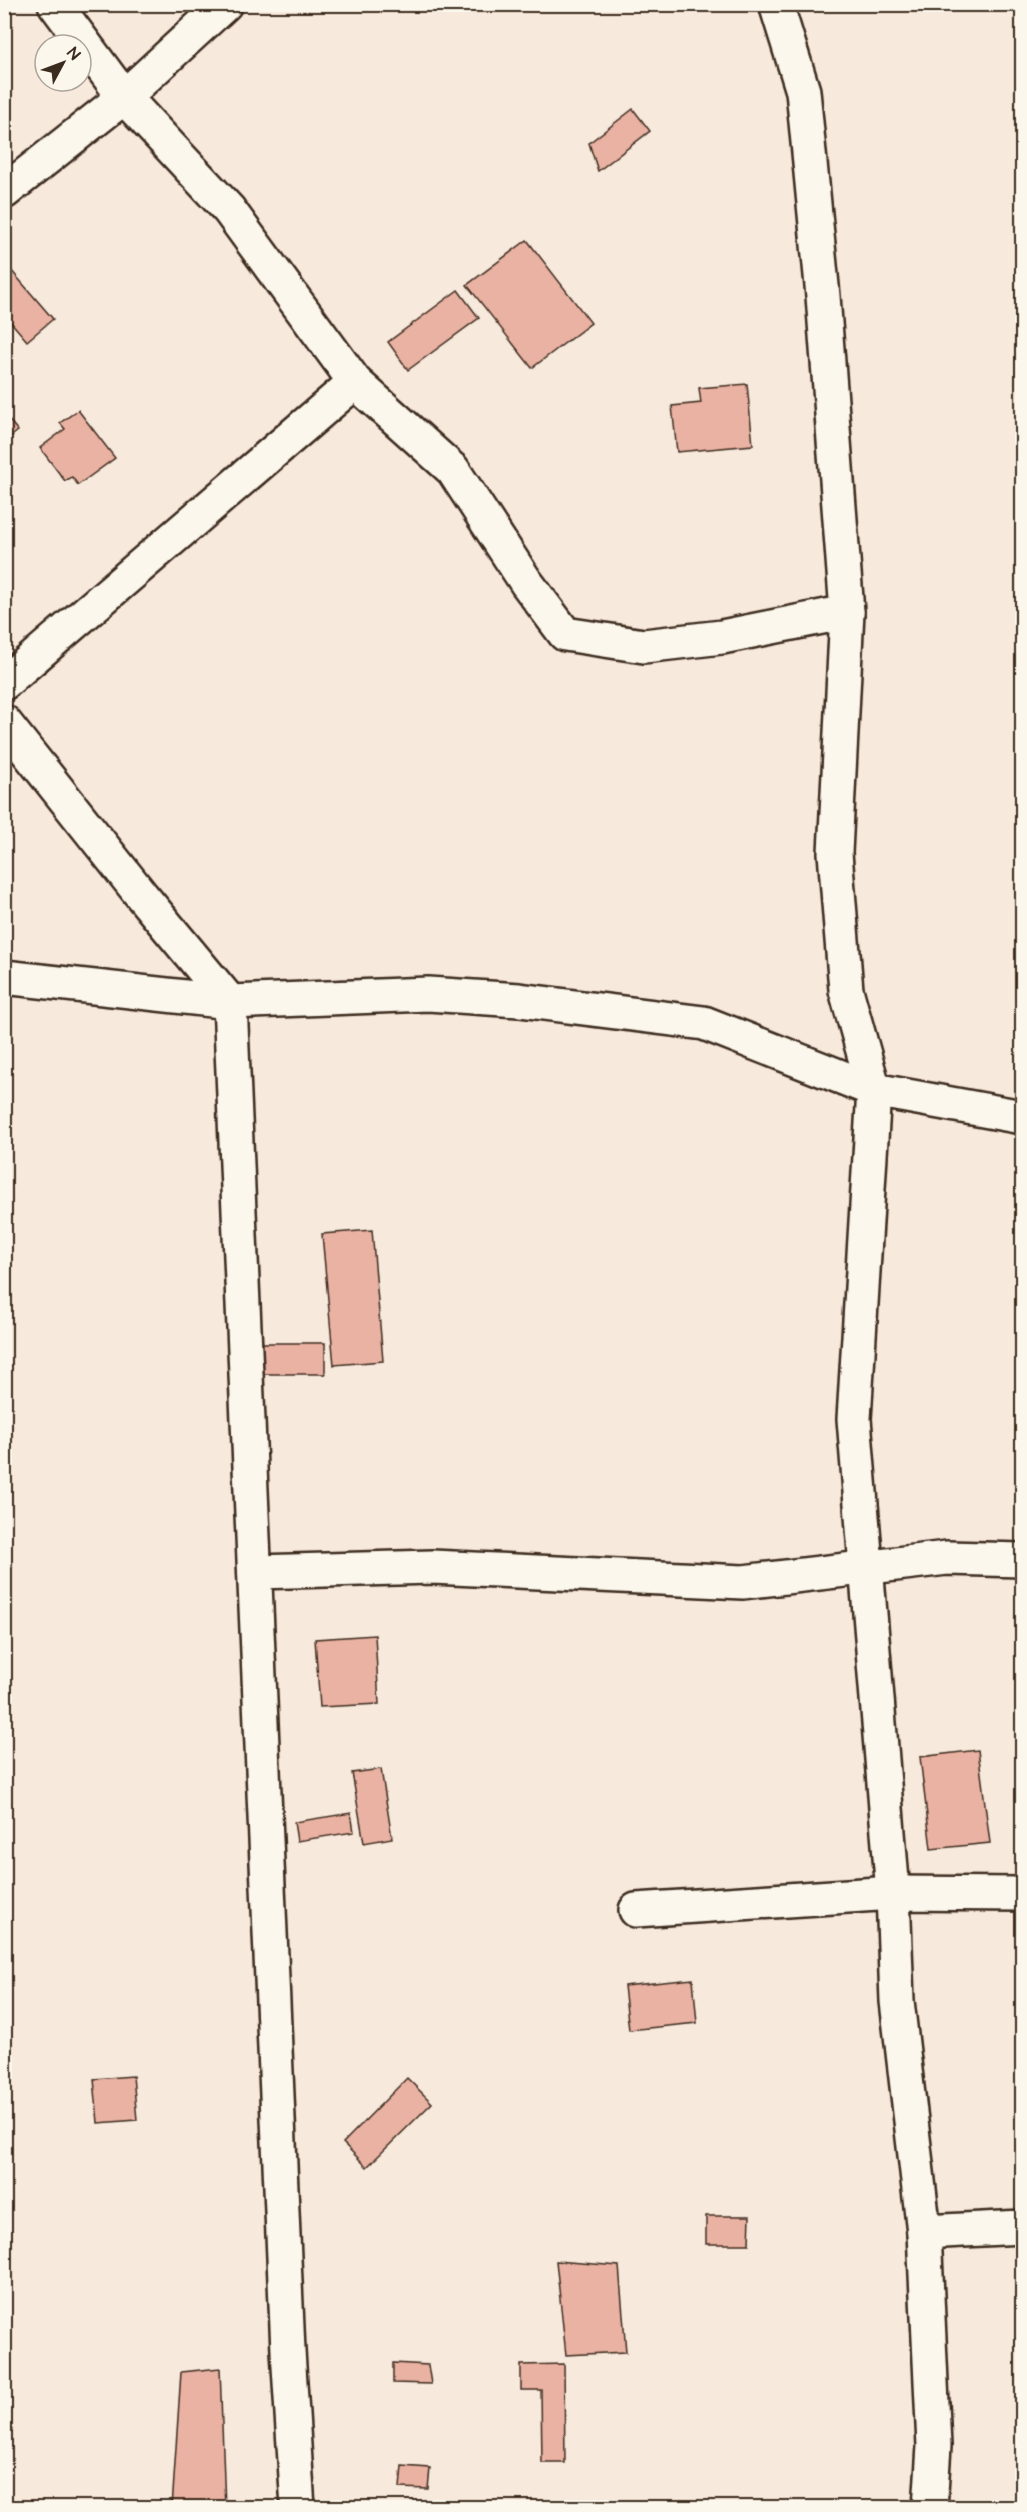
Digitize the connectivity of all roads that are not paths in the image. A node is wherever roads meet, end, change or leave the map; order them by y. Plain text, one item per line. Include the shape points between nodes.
1 (54, 4) edge
2 (225, 4) edge
3 (776, 4) edge
4 (124, 97) junction
5 (4, 192) edge
6 (355, 382) junction
7 (847, 612) junction
8 (4, 683) edge
9 (4, 722) edge
10 (4, 977) edge
11 (230, 1002) junction
12 (874, 1090) junction
13 (1023, 1117) edge
14 (1023, 1560) edge
15 (868, 1569) junction
16 (256, 1572) junction
17 (893, 1893) junction
18 (1023, 1894) edge
19 (636, 1910) dead end
20 (1023, 2226) edge
21 (924, 2232) junction
22 (298, 2508) edge
23 (930, 2508) edge

1 - 4 street
2 - 4 street
3 - 7 street via 803,91
4 - 5 street
4 - 6 street via 229,210
6 - 7 street via 453,470 565,634 644,646 722,637
6 - 8 street
7 - 12 street via 835,853 846,990
9 - 11 street
10 - 11 street
11 - 12 street via 428,994 519,1000 704,1023
11 - 16 street
12 - 13 street
12 - 15 street via 854,1419
14 - 15 street via 947,1558
15 - 16 street via 743,1582 432,1567
15 - 17 street
16 - 22 street
17 - 18 street
17 - 19 street
17 - 21 street via 897,2001
20 - 21 street
21 - 23 street via 934,2446

